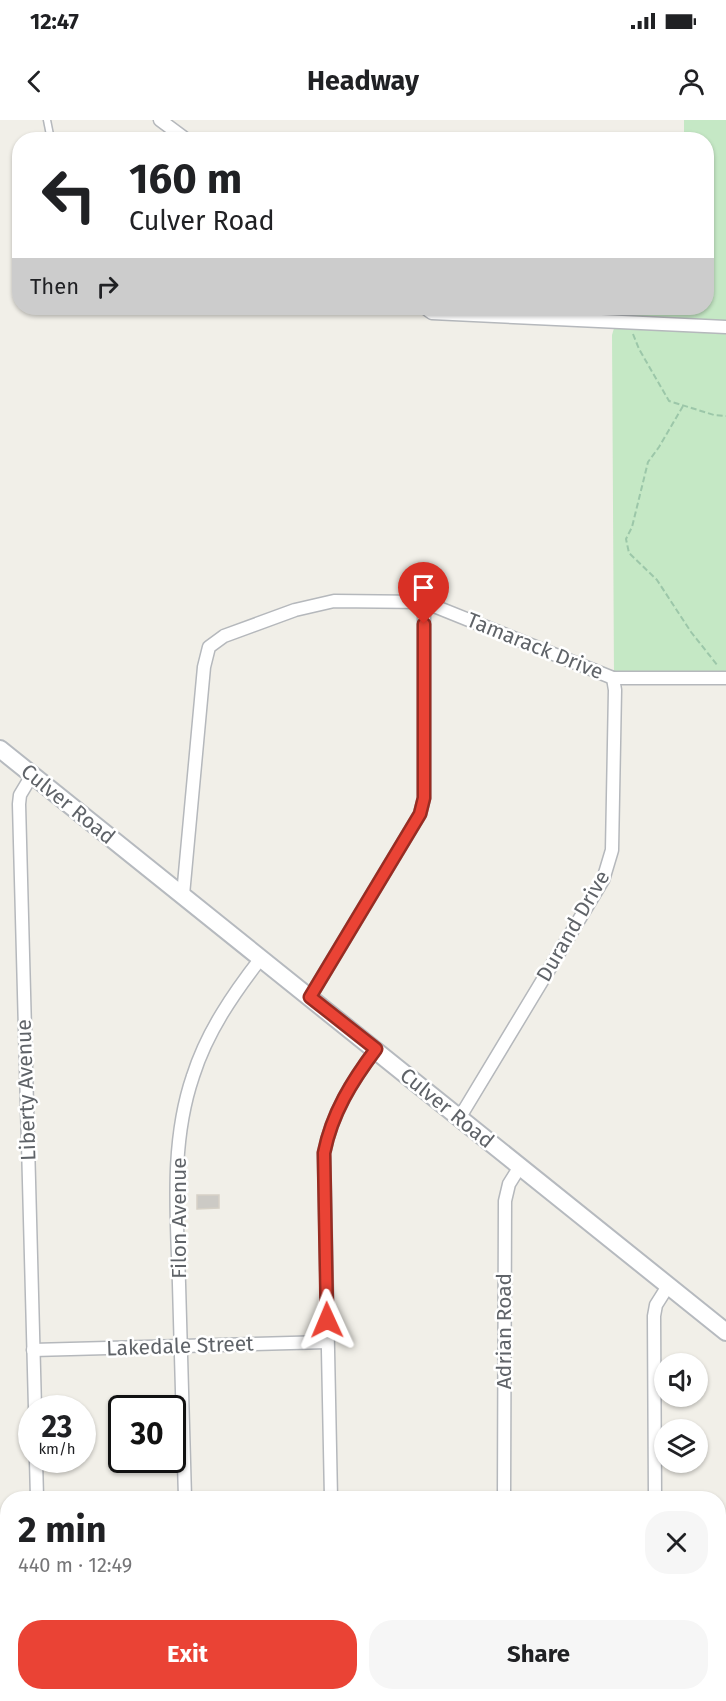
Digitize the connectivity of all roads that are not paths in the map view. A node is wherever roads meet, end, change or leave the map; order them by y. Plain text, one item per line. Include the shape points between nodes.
1 (160, 120) edge
2 (176, 132) edge
3 (532, 315) edge
4 (726, 327) edge
5 (424, 602) junction
6 (723, 673) edge
7 (613, 678) junction
8 (0, 749) edge
9 (32, 775) junction
10 (183, 895) junction
11 (261, 958) junction
12 (310, 997) junction
13 (376, 1049) junction
14 (460, 1118) junction
15 (519, 1168) junction
16 (668, 1286) junction
17 (726, 1332) edge
18 (327, 1342) junction
19 (181, 1347) junction
20 (33, 1350) junction
21 (35, 1395) edge
22 (36, 1473) edge
23 (37, 1491) edge
24 (185, 1491) edge
25 (331, 1491) edge
26 (504, 1491) edge
27 (655, 1491) edge

1 - 2 street
3 - 4 street
5 - 7 street, Tamarack Drive
5 - 10 street, Tamarack Drive via 334,601 295,610 224,636 209,647
5 - 12 street via 423,806
6 - 7 street, Tamarack Drive
7 - 14 street, Durand Drive via 609,866
8 - 9 main road, Culver Road
9 - 10 main road, Culver Road
9 - 20 street, Liberty Avenue via 19,804
10 - 11 main road, Culver Road
11 - 12 main road, Culver Road
11 - 19 street, Filon Avenue via 212,1032 185,1104 177,1162
12 - 13 main road, Culver Road
13 - 14 main road, Culver Road
13 - 18 street via 339,1108 324,1153
14 - 15 main road, Culver Road
15 - 16 main road, Culver Road
15 - 26 street, Adrian Road via 508,1184 505,1202
16 - 17 main road, Culver Road
16 - 27 street via 656,1305 654,1317
18 - 19 street, Lakedale Street
18 - 25 street
19 - 20 street, Lakedale Street
19 - 24 street, Filon Avenue
20 - 21 street, Liberty Avenue
22 - 23 street

